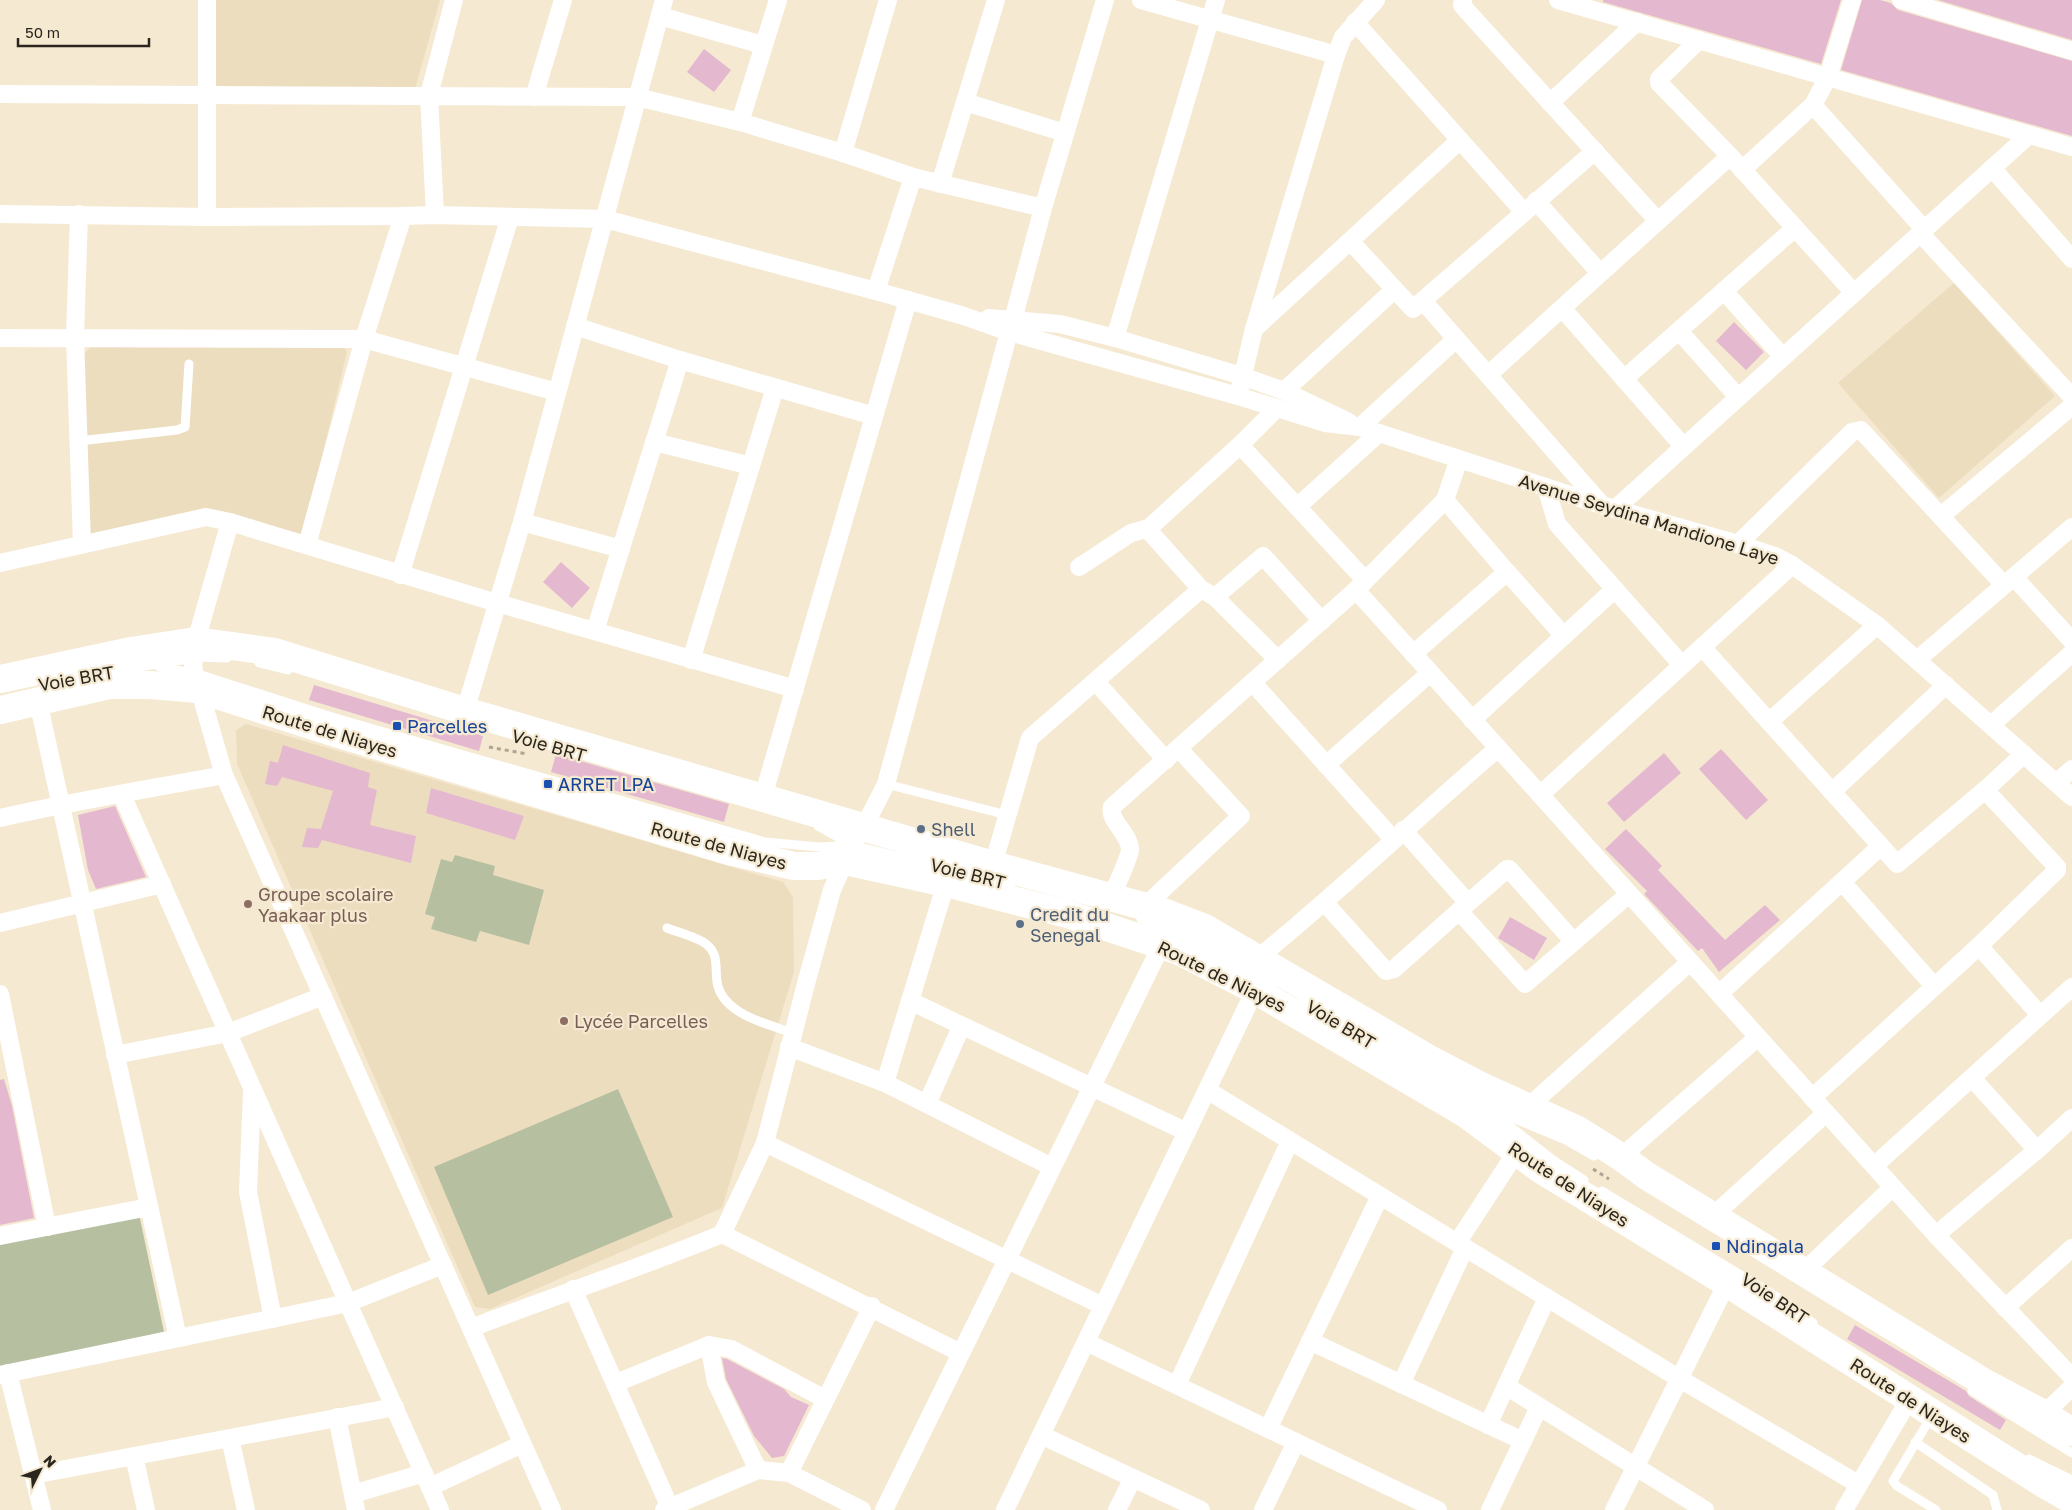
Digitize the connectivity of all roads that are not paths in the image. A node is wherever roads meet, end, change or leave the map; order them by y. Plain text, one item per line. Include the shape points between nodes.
1 (208, 0) edge
2 (454, 0) edge
3 (563, 0) edge
4 (778, 0) edge
5 (888, 0) edge
6 (996, 0) edge
7 (1104, 0) edge
8 (1141, 0) edge
9 (1216, 0) edge
10 (1376, 0) edge
11 (1463, 0) edge
12 (1558, 0) edge
13 (1852, 0) edge
14 (1901, 0) edge
15 (662, 8) edge
16 (1211, 19) junction
17 (1355, 22) junction
18 (1637, 22) junction
19 (1699, 40) junction
20 (763, 45) junction
21 (2072, 51) edge
22 (1336, 55) junction
23 (1828, 77) junction
24 (0, 94) edge
25 (429, 95) junction
26 (208, 96) junction
27 (534, 97) junction
28 (638, 97) junction
29 (965, 102) junction
30 (1550, 102) junction
31 (1813, 105) junction
32 (740, 122) junction
33 (1065, 133) junction
34 (2029, 135) junction
35 (1460, 140) junction
36 (2072, 147) edge
37 (1594, 151) junction
38 (843, 153) junction
39 (1730, 156) junction
40 (1992, 168) junction
41 (1742, 170) junction
42 (913, 177) junction
43 (940, 184) junction
44 (1530, 207) junction
45 (1043, 208) junction
46 (0, 214) edge
47 (79, 214) junction
48 (435, 215) junction
49 (403, 216) junction
50 (207, 217) junction
51 (510, 217) junction
52 (605, 220) junction
53 (1658, 220) junction
54 (1795, 228) junction
55 (1922, 231) junction
56 (1350, 241) junction
57 (2072, 259) edge
58 (1600, 273) junction
59 (1394, 290) junction
60 (876, 291) junction
61 (1724, 291) junction
62 (1854, 293) junction
63 (908, 300) junction
64 (1423, 301) junction
65 (1562, 308) junction
66 (576, 326) junction
67 (1011, 326) junction
68 (1254, 329) junction
69 (1679, 331) junction
70 (76, 337) junction
71 (0, 338) edge
72 (1115, 338) junction
73 (364, 339) junction
74 (1456, 339) junction
75 (1783, 357) junction
76 (680, 360) junction
77 (188, 364) dead end
78 (462, 366) junction
79 (1488, 375) junction
80 (1242, 376) junction
81 (1624, 380) junction
82 (775, 388) junction
83 (1284, 391) junction
84 (557, 392) junction
85 (1238, 396) junction
86 (2072, 397) edge
87 (1738, 398) junction
88 (2072, 406) edge
89 (1276, 409) junction
90 (874, 416) junction
91 (1360, 427) junction
92 (1379, 433) junction
93 (79, 441) junction
94 (654, 442) junction
95 (1240, 445) junction
96 (1684, 446) junction
97 (1459, 459) junction
98 (751, 466) junction
99 (1546, 487) junction
100 (1445, 500) junction
101 (1297, 507) junction
102 (1608, 507) junction
103 (1941, 516) junction
104 (230, 522) junction
105 (522, 522) junction
106 (2072, 527) edge
107 (1149, 528) junction
108 (82, 544) junction
109 (1738, 544) junction
110 (307, 545) junction
111 (620, 550) junction
112 (0, 563) edge
113 (1792, 565) junction
114 (1079, 567) dead end
115 (1507, 572) junction
116 (400, 574) junction
117 (2009, 581) junction
118 (1360, 585) junction
119 (1615, 589) junction
120 (1208, 593) junction
121 (497, 603) junction
122 (1322, 621) junction
123 (1877, 625) junction
124 (595, 631) junction
125 (1564, 636) junction
126 (2072, 642) edge
127 (1702, 648) junction
128 (2072, 653) edge
129 (1413, 654) junction
130 (234, 658) dead end
131 (1918, 659) junction
132 (691, 660) junction
133 (1278, 660) junction
134 (251, 661) dead end
135 (1682, 665) junction
136 (152, 666) junction
137 (195, 666) junction
138 (296, 672) dead end
139 (1430, 673) junction
140 (69, 678) dead end
141 (0, 680) edge
142 (1096, 682) junction
143 (1253, 683) junction
144 (1946, 685) junction
145 (795, 689) junction
146 (38, 701) junction
147 (0, 710) edge
148 (456, 713) junction
149 (1472, 720) junction
150 (1769, 722) junction
151 (1991, 725) junction
152 (1498, 748) junction
153 (2024, 754) junction
154 (1173, 755) junction
155 (1326, 765) junction
156 (2072, 769) edge
157 (224, 774) junction
158 (2056, 782) junction
159 (886, 784) junction
160 (1985, 790) junction
161 (1832, 792) junction
162 (1540, 794) junction
163 (122, 795) junction
164 (763, 797) junction
165 (2072, 797) edge
166 (61, 804) junction
167 (1007, 815) junction
168 (0, 818) edge
169 (795, 818) dead end
170 (811, 823) dead end
171 (1398, 835) junction
172 (854, 844) junction
173 (1881, 846) junction
174 (993, 865) junction
175 (1842, 882) junction
176 (946, 883) junction
177 (162, 884) junction
178 (1023, 887) dead end
179 (1629, 894) junction
180 (1111, 898) junction
181 (82, 902) junction
182 (1325, 903) junction
183 (1463, 907) junction
184 (1139, 912) junction
185 (0, 923) edge
186 (666, 928) dead end
187 (1574, 942) junction
188 (1162, 944) junction
189 (1978, 946) junction
190 (1257, 959) junction
191 (1690, 962) junction
192 (1934, 986) junction
193 (2072, 987) edge
194 (1276, 990) junction
195 (0, 994) edge
196 (1719, 994) junction
197 (323, 996) junction
198 (910, 1001) junction
199 (2040, 1015) junction
200 (961, 1027) junction
201 (228, 1033) junction
202 (1758, 1037) junction
203 (791, 1040) junction
204 (116, 1055) junction
205 (1972, 1078) junction
206 (885, 1083) junction
207 (252, 1087) junction
208 (1092, 1087) junction
209 (1207, 1090) junction
210 (1812, 1098) junction
211 (927, 1104) junction
212 (1484, 1106) junction
213 (1527, 1108) junction
214 (1826, 1113) junction
215 (2070, 1123) edge
216 (1187, 1132) junction
217 (1290, 1141) junction
218 (765, 1142) junction
219 (2037, 1150) junction
220 (1517, 1151) junction
221 (1612, 1159) junction
222 (1874, 1166) junction
223 (1052, 1167) junction
224 (1893, 1187) junction
225 (1654, 1192) dead end
226 (1380, 1196) junction
227 (149, 1207) junction
228 (1713, 1216) junction
229 (47, 1226) junction
230 (722, 1234) junction
231 (1936, 1235) junction
232 (0, 1236) edge
233 (1461, 1245) junction
234 (2072, 1248) edge
235 (1007, 1259) junction
236 (443, 1265) junction
237 (1803, 1272) junction
238 (1727, 1283) junction
239 (573, 1289) junction
240 (1821, 1294) dead end
241 (1547, 1298) junction
242 (348, 1303) junction
243 (872, 1306) junction
244 (1103, 1306) junction
245 (2005, 1308) junction
246 (273, 1318) junction
247 (471, 1328) junction
248 (178, 1338) junction
249 (1310, 1341) junction
250 (1086, 1342) junction
251 (709, 1345) junction
252 (961, 1352) junction
253 (1885, 1372) dead end
254 (4, 1374) edge
255 (2072, 1377) edge
256 (1680, 1379) junction
257 (616, 1383) junction
258 (1401, 1384) junction
259 (1177, 1385) junction
260 (1506, 1386) junction
261 (2072, 1386) edge
262 (1966, 1387) dead end
263 (1918, 1398) junction
264 (826, 1399) junction
265 (395, 1407) junction
266 (1539, 1407) junction
267 (2044, 1414) junction
268 (337, 1417) junction
269 (1488, 1425) junction
270 (1268, 1429) junction
271 (2072, 1432) edge
272 (1041, 1435) junction
273 (230, 1438) junction
274 (1523, 1441) junction
275 (1296, 1442) junction
276 (1916, 1442) junction
277 (522, 1444) junction
278 (2016, 1452) dead end
279 (2072, 1453) edge
280 (134, 1456) junction
281 (1636, 1468) junction
282 (758, 1470) junction
283 (788, 1473) junction
284 (33, 1475) junction
285 (1133, 1478) junction
286 (427, 1480) junction
287 (1858, 1484) junction
288 (2069, 1497) edge
289 (354, 1502) edge
290 (668, 1509) edge
291 (42, 1510) edge
292 (146, 1510) edge
293 (246, 1510) edge
294 (440, 1510) edge
295 (552, 1510) edge
296 (862, 1510) edge
297 (884, 1510) edge
298 (1005, 1510) edge
299 (1117, 1510) edge
300 (1201, 1510) edge
301 (1263, 1510) edge
302 (1438, 1510) edge
303 (1490, 1510) edge
304 (1614, 1510) edge
305 (1705, 1510) edge
306 (1844, 1510) edge
307 (1936, 1510) edge
308 (1997, 1510) edge

1 - 26 street
2 - 25 street
3 - 27 street
4 - 20 street
5 - 38 street
6 - 29 street
7 - 33 street
8 - 16 street
9 - 16 street
10 - 17 street
11 - 30 street via 1462,5 1467,11
12 - 18 street
13 - 23 street
14 - 21 street
15 - 20 street
15 - 28 street
16 - 22 street
16 - 72 street
17 - 22 street via 1342,37
17 - 35 street
18 - 19 street
18 - 30 street
19 - 23 street
19 - 39 street via 1659,79 1659,84
20 - 32 street
22 - 68 street
23 - 31 street
23 - 34 street
24 - 26 street
25 - 26 street
25 - 27 street
25 - 48 street
26 - 50 street
27 - 28 street
28 - 32 street
28 - 52 street
29 - 33 street
29 - 43 street
30 - 37 street
31 - 41 street
31 - 55 street
32 - 38 street
33 - 45 street
34 - 36 street
34 - 40 street
35 - 44 street
35 - 56 street
37 - 44 street
37 - 53 street
38 - 42 street
39 - 41 street
39 - 53 street
40 - 55 street
40 - 57 street
41 - 54 street
42 - 43 street
42 - 60 street
43 - 45 street
44 - 58 street
44 - 64 street
45 - 67 street
46 - 47 street
47 - 50 street
47 - 70 street
48 - 49 street
48 - 51 street
49 - 50 street
49 - 73 street
51 - 52 street
51 - 78 street
52 - 60 street
52 - 66 street
53 - 58 street
54 - 61 street
54 - 62 street
55 - 62 street
55 - 86 street
56 - 59 street
56 - 68 street
58 - 65 street
59 - 64 street via 1412,310
59 - 83 street
60 - 63 street
61 - 69 street
61 - 75 street
62 - 75 street
63 - 67 street
63 - 90 street
64 - 74 street
65 - 79 street
65 - 81 street
66 - 76 street
66 - 84 street
67 - 72 street via 1060,324
67 - 85 street
67 - 159 street
68 - 80 street
69 - 81 street
69 - 87 street
70 - 71 street
70 - 73 street
70 - 93 street
72 - 80 street
73 - 78 street
73 - 110 street
74 - 79 street
74 - 91 street
75 - 87 street
76 - 82 street
76 - 94 street
77 - 93 lane via 185,427
78 - 84 street
78 - 116 street
79 - 102 street
80 - 83 street
80 - 85 street
81 - 96 street
82 - 90 street
82 - 98 street
83 - 91 street
84 - 105 street
85 - 89 street
87 - 96 street
88 - 103 street
89 - 91 street via 1325,423
89 - 95 street
90 - 145 street
91 - 92 street, Avenue Seydina Mandione Laye
92 - 97 street, Avenue Seydina Mandione Laye
92 - 101 street
93 - 108 street
94 - 98 street
94 - 111 street
95 - 101 street
95 - 107 street
96 - 102 street
97 - 99 street, Avenue Seydina Mandione Laye
97 - 100 street
98 - 132 street
99 - 102 street, Avenue Seydina Mandione Laye
99 - 119 street via 1557,524
100 - 115 street
100 - 118 street
101 - 118 street
102 - 109 street, Avenue Seydina Mandione Laye
103 - 109 street via 1861,430 1856,430
103 - 117 street
104 - 108 street via 206,517
104 - 110 street
104 - 137 street
105 - 111 street
105 - 121 street
106 - 117 street
107 - 114 street via 1131,533
107 - 120 street
108 - 112 street
109 - 113 street, Avenue Seydina Mandione Laye
110 - 116 street
111 - 124 street
113 - 123 street, Avenue Seydina Mandione Laye
113 - 127 street
115 - 125 street
115 - 129 street
116 - 121 street
117 - 126 street
117 - 131 street
118 - 122 street
118 - 129 street
119 - 125 street
119 - 135 street
120 - 122 street via 1263,556
120 - 133 street
120 - 142 street
121 - 124 street
121 - 148 street
122 - 133 street
123 - 131 street, Avenue Seydina Mandione Laye
123 - 150 street
124 - 132 street
125 - 149 street
127 - 135 street
127 - 150 street
128 - 151 street
129 - 139 street
130 - 137 lane, Voie BRT
131 - 144 street, Avenue Seydina Mandione Laye
132 - 145 street
133 - 143 street
134 - 138 lane
135 - 162 street
136 - 137 lane, Voie BRT
136 - 137 lane, Voie BRT
136 - 140 lane, Voie BRT
137 - 141 main road, Route de Niayes via 131,651
137 - 146 main road, Route de Niayes via 150,685 109,685
137 - 148 main road, Route de Niayes via 275,652
137 - 157 street
137 - 172 main road, Route de Niayes via 344,736 738,853 794,866 818,866
139 - 149 street
139 - 155 street
142 - 154 street
142 - 167 street via 1030,738
143 - 154 street
143 - 155 street
144 - 151 street, Avenue Seydina Mandione Laye
144 - 161 street
145 - 164 street
146 - 147 main road, Route de Niayes
146 - 166 street
148 - 164 main road, Route de Niayes
148 - 169 lane, Voie BRT
149 - 152 street
150 - 161 street
151 - 153 street, Avenue Seydina Mandione Laye
152 - 162 street
152 - 171 street
153 - 158 street, Avenue Seydina Mandione Laye
153 - 160 street
154 - 180 street via 1112,807 1113,818 1124,833 1130,850
154 - 184 street via 1241,816
155 - 171 street
156 - 158 street
157 - 163 street
157 - 197 street
158 - 165 street, Avenue Seydina Mandione Laye
159 - 167 lane
159 - 172 street
160 - 173 street via 1899,864
160 - 189 street via 2057,870
161 - 173 street
162 - 179 street
163 - 166 street
163 - 177 street
164 - 172 main road, Route de Niayes
166 - 168 street
166 - 181 street
167 - 174 street
170 - 172 lane, Voie BRT
171 - 182 street
171 - 183 street
172 - 174 main road, Route de Niayes
172 - 176 main road, Route de Niayes
172 - 178 lane, Voie BRT
172 - 203 street via 832,890
173 - 175 street
174 - 180 main road, Route de Niayes
175 - 192 street
175 - 196 street
176 - 188 main road, Route de Niayes via 1067,914
176 - 198 street
177 - 181 street
177 - 201 street
179 - 187 street
179 - 191 street
180 - 184 main road, Route de Niayes
181 - 185 street
181 - 204 street
182 - 183 street via 1386,971 1394,969
182 - 190 street
183 - 187 street via 1510,869
183 - 187 street via 1525,984
184 - 190 main road, Route de Niayes via 1161,911 1205,928
184 - 194 lane, Voie BRT via 1206,947
186 - 203 lane via 705,943 716,957 717,984 724,998 741,1013
188 - 194 main road, Route de Niayes
188 - 208 street
189 - 192 street
189 - 199 street
190 - 213 main road, Route de Niayes via 1431,1060
191 - 196 street
191 - 213 street
192 - 210 street
193 - 199 street
194 - 209 street
194 - 212 lane, Voie BRT
194 - 220 main road, Route de Niayes
195 - 229 street
196 - 202 street
197 - 201 street
197 - 236 street
198 - 200 street
198 - 206 street
199 - 205 street
200 - 208 street
200 - 211 street
201 - 204 street
201 - 207 street
202 - 210 street
202 - 221 street
203 - 206 street
203 - 218 street
204 - 227 street
205 - 219 street
205 - 222 street
206 - 211 street
207 - 242 street
207 - 246 street via 248,1192
208 - 216 street
208 - 223 street
209 - 216 street
209 - 217 street
210 - 214 street
211 - 223 street
212 - 221 lane, Voie BRT
212 - 253 lane, Voie BRT via 1553,1160 1792,1306 1825,1333
213 - 221 main road, Route de Niayes via 1578,1130
214 - 222 street
214 - 228 street
215 - 219 street
216 - 244 street
217 - 226 street
217 - 259 street
218 - 230 street
218 - 235 street
219 - 231 street
220 - 233 street
220 - 238 main road, Route de Niayes via 1540,1169
221 - 228 main road, Route de Niayes
222 - 224 street
223 - 235 street
224 - 231 street
224 - 237 street
225 - 240 lane, Voie BRT
226 - 233 street
226 - 249 street
227 - 229 street
227 - 248 street
228 - 237 main road, Route de Niayes
229 - 232 street
230 - 239 street via 662,1259
230 - 243 street
231 - 245 street
233 - 241 street
233 - 258 street
234 - 245 street
235 - 244 street
235 - 252 street
236 - 242 street
236 - 247 street
237 - 267 main road, Route de Niayes via 1984,1383
238 - 256 street
238 - 263 main road, Route de Niayes
239 - 247 street
239 - 257 street
241 - 256 street
241 - 260 street
242 - 246 street
242 - 265 street
243 - 252 street
243 - 264 street
244 - 250 street
245 - 255 street
246 - 248 street
247 - 277 street
248 - 254 street
249 - 258 street
249 - 270 street
250 - 259 street
250 - 272 street
251 - 257 street
251 - 264 street via 731,1349
251 - 282 street via 716,1382
252 - 297 street
254 - 284 street
256 - 281 street
256 - 287 street
257 - 290 street
258 - 269 street
259 - 270 street
260 - 266 street
260 - 269 street
261 - 267 street
262 - 279 lane
263 - 276 lane
263 - 287 street
263 - 288 main road, Route de Niayes
264 - 283 street
265 - 268 street
265 - 286 street
266 - 274 street
266 - 281 street
267 - 271 main road, Route de Niayes
268 - 273 street
268 - 289 street
269 - 274 street
270 - 275 street
272 - 285 street
272 - 298 street
273 - 280 street
273 - 293 street
274 - 303 street
275 - 301 street
275 - 302 street
276 - 307 lane via 1893,1481
276 - 308 lane via 1993,1495
277 - 286 street
277 - 295 street
278 - 288 lane
280 - 284 street
280 - 292 street
281 - 304 street
281 - 305 street
282 - 283 street
282 - 290 street
283 - 296 street
284 - 291 street
285 - 299 street
285 - 300 street
286 - 289 street
286 - 294 street
287 - 306 street

